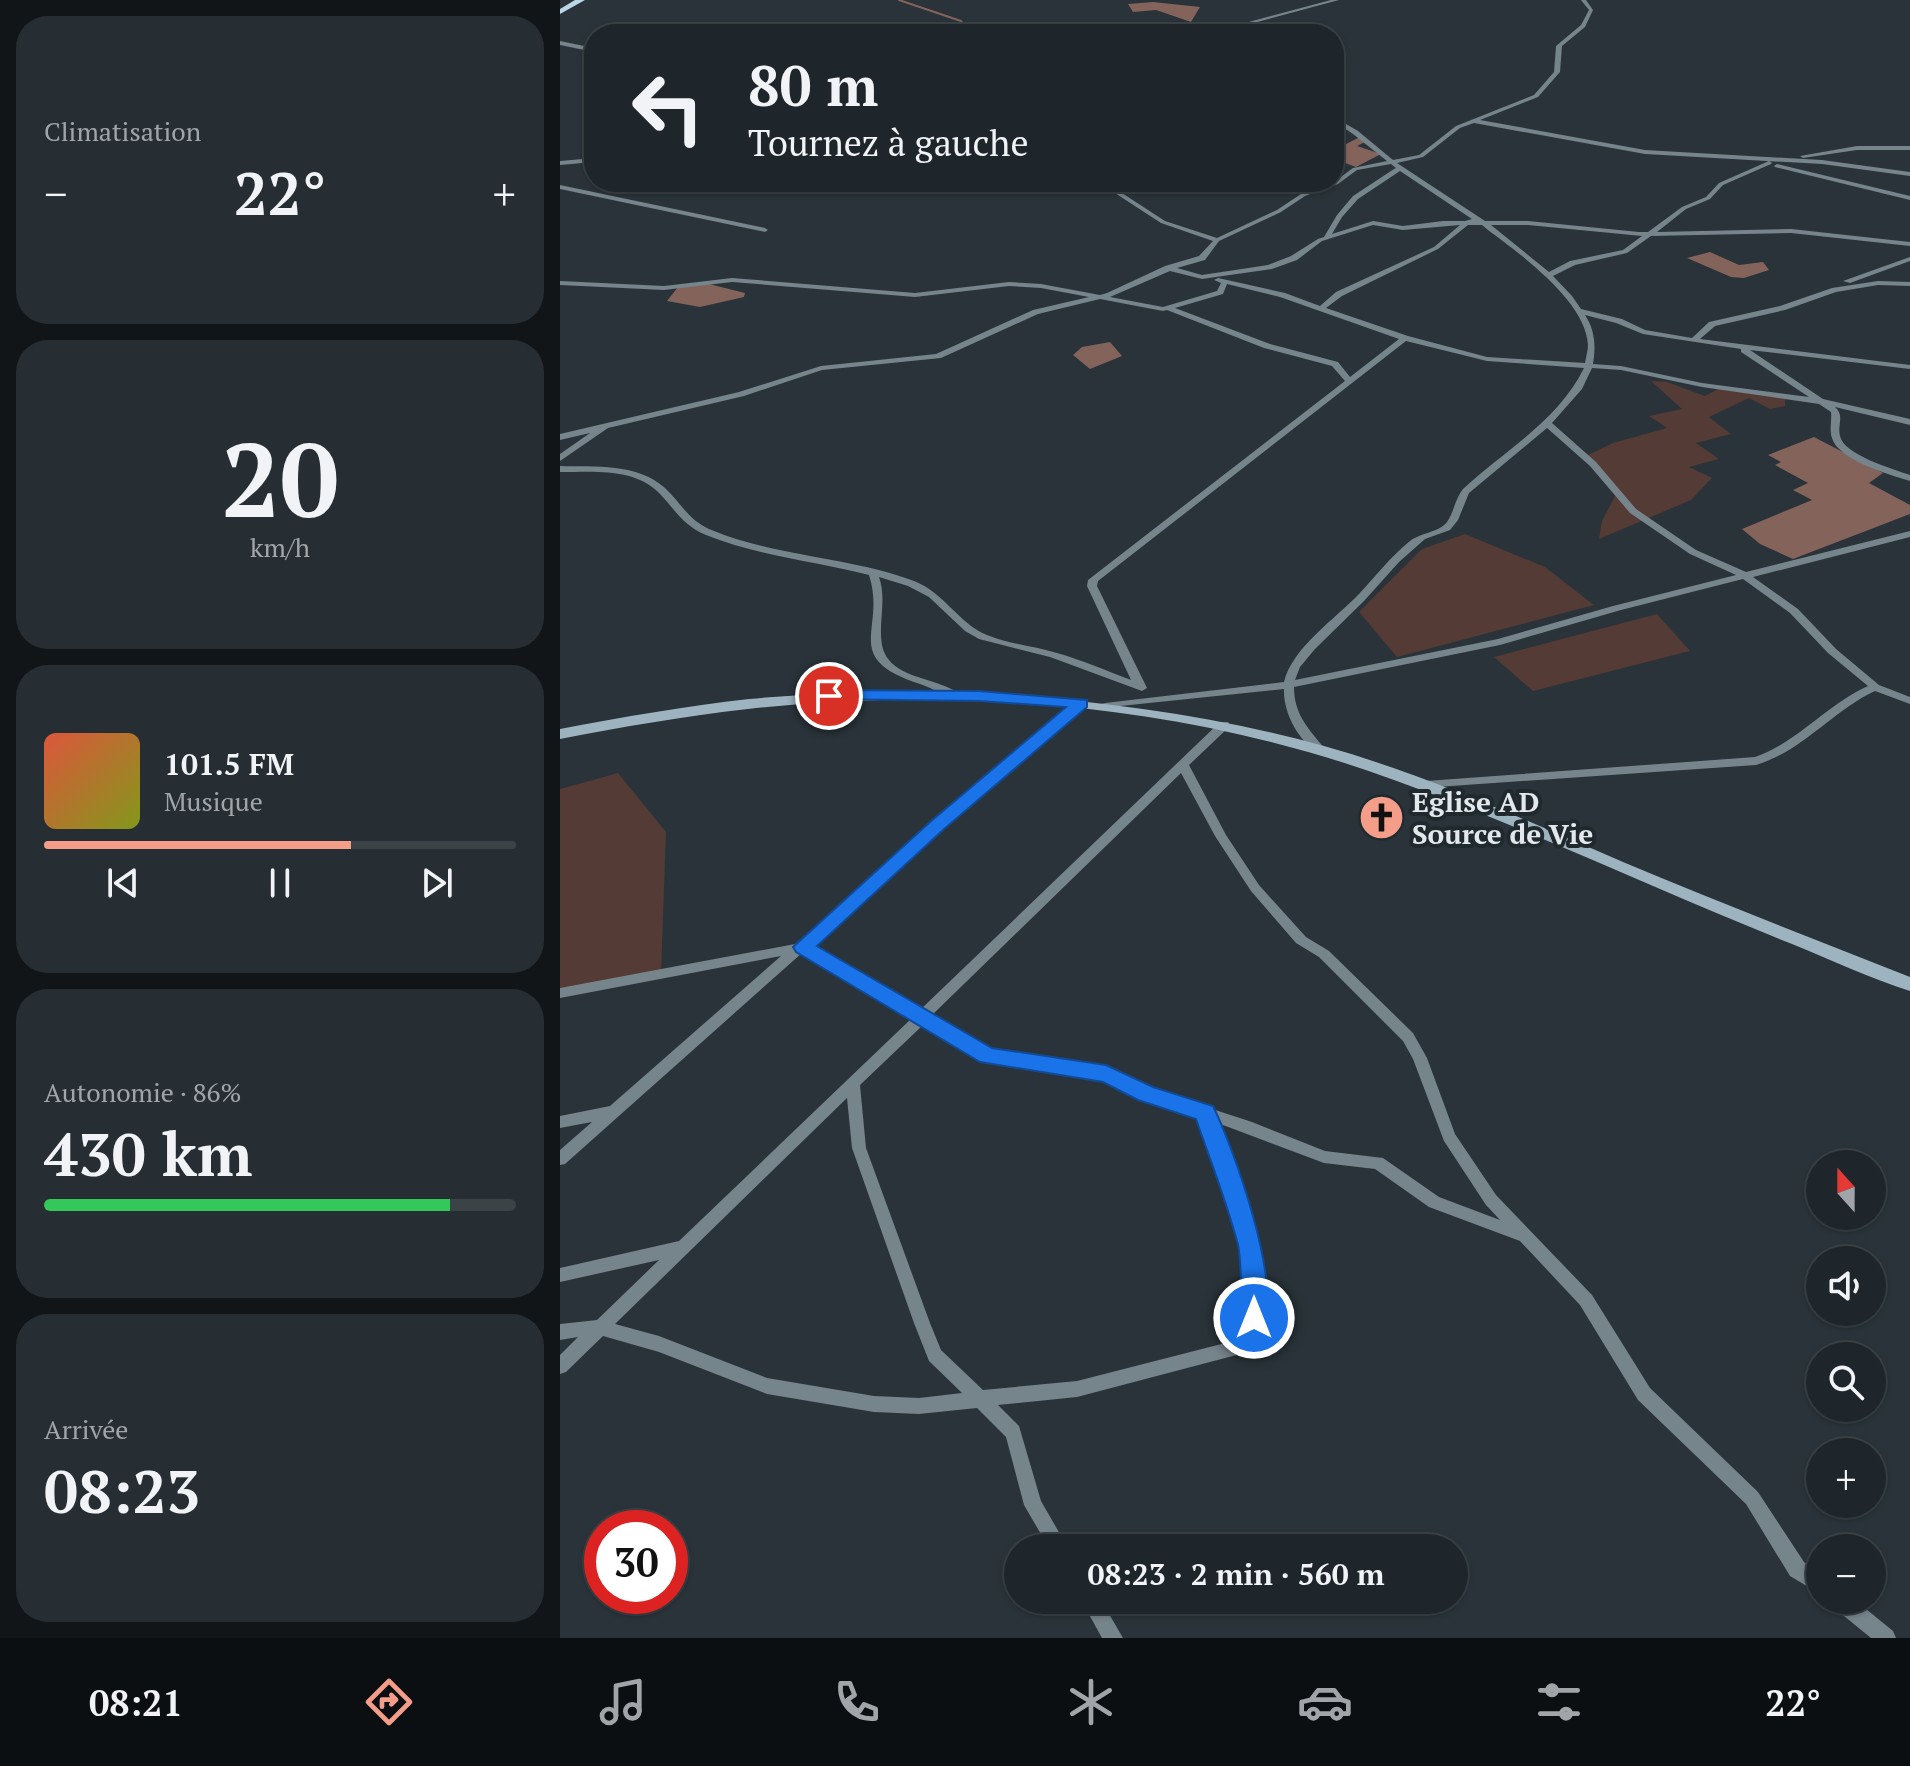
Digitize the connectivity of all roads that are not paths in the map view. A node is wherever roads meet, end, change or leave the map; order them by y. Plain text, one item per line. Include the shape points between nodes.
1 (581, 0) edge
2 (1337, 0) edge
3 (1583, 0) edge
4 (560, 12) edge
5 (1245, 24) edge
6 (560, 43) edge
7 (584, 48) edge
8 (1471, 121) junction
9 (1344, 127) edge
10 (1910, 148) edge
11 (560, 156) edge
12 (577, 161) junction
13 (584, 161) edge
14 (1771, 162) junction
15 (560, 163) edge
16 (1398, 164) junction
17 (1910, 174) edge
18 (1344, 177) edge
19 (560, 187) edge
20 (1116, 192) edge
21 (1311, 192) edge
22 (1910, 198) edge
23 (1470, 219) junction
24 (1486, 223) junction
25 (765, 230) dead end
26 (1648, 234) junction
27 (1327, 237) junction
28 (1217, 240) junction
29 (1910, 244) edge
30 (1910, 259) edge
31 (1168, 268) junction
32 (1549, 275) junction
33 (1202, 277) junction
34 (1225, 281) junction
35 (560, 283) edge
36 (1910, 284) edge
37 (1098, 297) junction
38 (1811, 297) junction
39 (1168, 308) junction
40 (1320, 309) junction
41 (1579, 311) junction
42 (1405, 338) junction
43 (1693, 341) junction
44 (1741, 349) junction
45 (1590, 364) junction
46 (1910, 367) edge
47 (1349, 381) junction
48 (1824, 402) junction
49 (1910, 422) edge
50 (1547, 423) junction
51 (605, 426) junction
52 (560, 437) edge
53 (560, 458) edge
54 (560, 469) edge
55 (1910, 478) edge
56 (1910, 534) edge
57 (873, 573) junction
58 (1744, 575) junction
59 (1288, 685) junction
60 (1875, 687) junction
61 (957, 696) junction
62 (1910, 701) edge
63 (1081, 703) junction
64 (1105, 706) junction
65 (1224, 725) junction
66 (560, 734) edge
67 (1319, 749) junction
68 (1183, 765) junction
69 (1426, 785) junction
70 (803, 947) junction
71 (1910, 984) edge
72 (560, 993) edge
73 (922, 1016) junction
74 (853, 1082) junction
75 (615, 1111) junction
76 (1205, 1113) junction
77 (560, 1122) edge
78 (560, 1159) edge
79 (1522, 1235) junction
80 (682, 1247) junction
81 (560, 1275) edge
82 (599, 1327) junction
83 (560, 1332) edge
84 (560, 1366) edge
85 (980, 1399) junction
86 (1051, 1534) edge
87 (1806, 1575) edge
88 (1098, 1614) edge
89 (1857, 1614) edge
90 (1113, 1638) edge
91 (1886, 1638) edge

1 - 4 main road
2 - 5 street
3 - 8 street via 1591,10 1589,19 1559,46 1560,64 1546,88 1517,106
6 - 7 street
8 - 14 street via 1645,152
8 - 16 street via 1421,156
9 - 16 street
10 - 14 street via 1845,148
11 - 12 street
12 - 13 street
12 - 15 street
14 - 17 street via 1822,162
14 - 22 street
14 - 26 street via 1725,181 1708,198
16 - 18 street via 1355,169
16 - 23 street
16 - 27 street via 1388,180 1367,188 1336,218
19 - 25 street
20 - 28 street via 1163,222
21 - 28 street
23 - 24 street
23 - 27 street via 1403,228 1366,223
23 - 40 street via 1433,250 1339,294
24 - 26 street
24 - 32 street
26 - 29 street via 1791,231
26 - 32 street via 1625,252 1573,263
27 - 33 street via 1278,265
28 - 31 street via 1202,258
30 - 38 street
31 - 33 street
31 - 37 street
32 - 41 street
33 - 34 street
34 - 39 street via 1220,292
34 - 40 street
35 - 37 street via 664,288 732,280 915,295 1009,284
36 - 38 street via 1864,285
37 - 39 street
37 - 51 street via 1036,312 938,356 821,368 741,394
38 - 43 street via 1712,324
39 - 47 street via 1267,346 1335,364
40 - 42 street
41 - 43 street via 1643,332
41 - 45 street via 1592,338
42 - 45 street via 1487,359
42 - 47 street
43 - 44 street
44 - 46 street via 1819,353
44 - 48 street
45 - 48 street
45 - 50 street
47 - 57 street via 1093,580 1143,689 1054,655 983,637 933,595
48 - 49 street
48 - 55 street via 1837,415 1835,437 1842,446
50 - 58 street via 1593,464 1633,511 1693,552
50 - 59 street via 1466,491 1448,527 1414,543 1313,642
51 - 52 street
51 - 53 street
54 - 57 street via 646,480 660,488 674,510 710,533
56 - 58 street
57 - 61 street via 881,659 892,669
58 - 59 street via 1500,642
58 - 60 street via 1794,611
59 - 64 street
59 - 67 street via 1296,723
60 - 62 street
60 - 69 street via 1845,701 1787,747 1756,761
61 - 63 main road
61 - 66 main road via 780,699 646,716
63 - 64 main road
63 - 70 street
64 - 65 main road
65 - 67 main road
65 - 68 street
67 - 69 main road
68 - 73 street
68 - 79 street via 1255,888 1301,940 1324,954 1408,1037 1449,1137
69 - 71 main road
70 - 72 street
70 - 73 street
70 - 75 street
73 - 74 street
73 - 76 street via 987,1056 1106,1074
74 - 80 street
74 - 85 street via 859,1148 926,1334 935,1355
75 - 77 street
75 - 78 street
76 - 79 street via 1324,1157 1378,1163 1434,1202
76 - 85 street via 1250,1246 1256,1295 1254,1318 1242,1346 1077,1389
79 - 87 street via 1586,1300 1644,1394 1752,1498
80 - 81 street
80 - 82 street
82 - 83 street
82 - 84 street
82 - 85 street via 767,1386 874,1404 919,1406
85 - 86 street via 1013,1432 1033,1505
88 - 90 street
89 - 91 street

